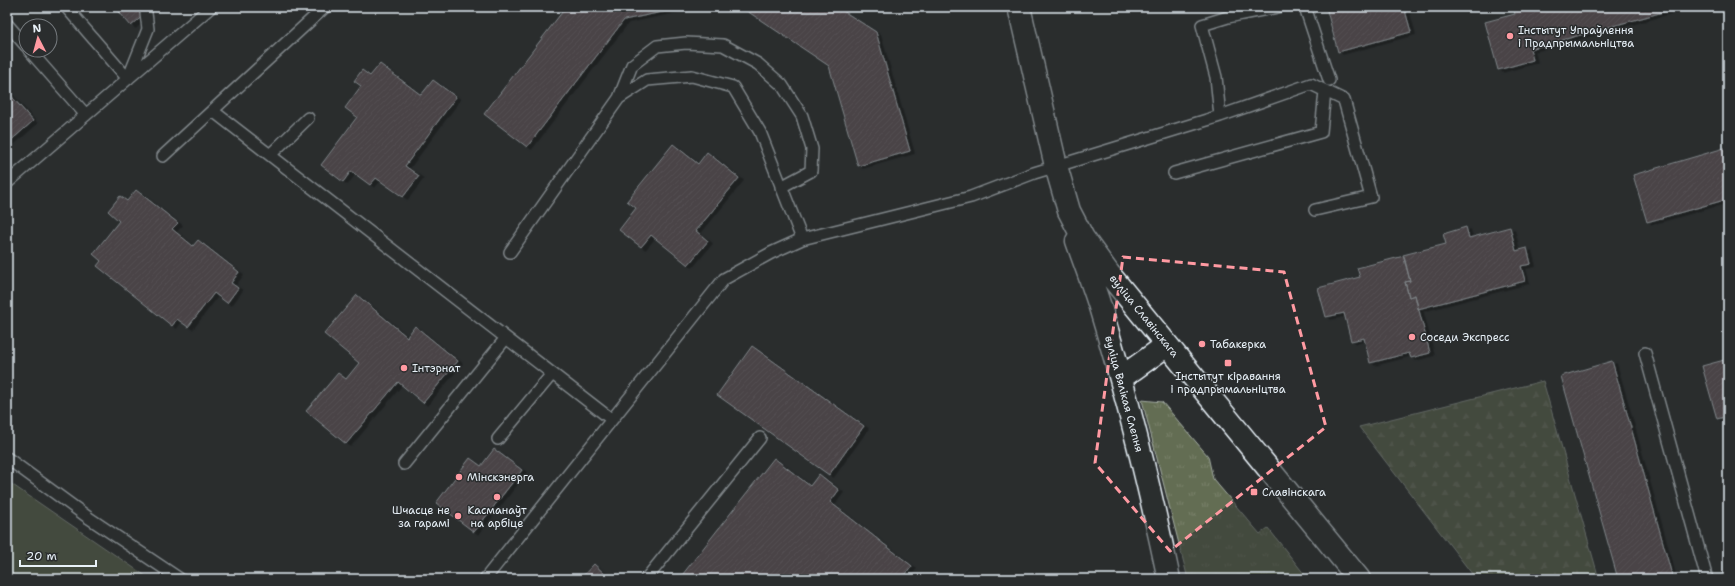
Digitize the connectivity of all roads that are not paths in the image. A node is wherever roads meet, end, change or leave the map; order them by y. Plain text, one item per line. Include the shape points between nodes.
1 (66, 7) edge
2 (211, 7) edge
3 (325, 7) edge
4 (1019, 7) edge
5 (1278, 7) edge
6 (1305, 7) edge
7 (146, 14) dead end
8 (7, 24) edge
9 (18, 37) edge
10 (36, 58) edge
11 (128, 79) junction
12 (1329, 80) dead end
13 (1325, 91) junction
14 (619, 98) junction
15 (213, 111) junction
16 (86, 115) junction
17 (1220, 116) junction
18 (308, 118) dead end
19 (270, 155) junction
20 (163, 156) dead end
21 (1056, 166) junction
22 (1174, 173) dead end
23 (7, 183) edge
24 (781, 187) junction
25 (1315, 210) dead end
26 (1069, 211) junction
27 (802, 240) junction
28 (510, 252) dead end
29 (506, 338) junction
30 (1167, 346) junction
31 (1645, 353) dead end
32 (552, 374) junction
33 (1121, 378) junction
34 (610, 419) junction
35 (760, 438) dead end
36 (498, 439) dead end
37 (7, 458) edge
38 (404, 464) dead end
39 (180, 579) edge
40 (485, 579) edge
41 (646, 579) edge
42 (1169, 579) edge
43 (1359, 579) edge
44 (1708, 579) edge

1 - 11 lane
2 - 11 lane
3 - 15 lane
4 - 21 street, вуліца Славінскага
5 - 17 lane via 1228,16 1202,25 1216,78
6 - 12 lane
7 - 11 lane via 148,29
8 - 9 lane
10 - 16 lane
11 - 16 lane
13 - 17 lane via 1311,84
13 - 22 lane via 1321,132
13 - 25 lane via 1344,100 1371,197
14 - 24 lane via 647,80 692,76 733,87 760,132
14 - 24 lane via 632,65 657,46 686,43 722,45 758,64 782,85 802,116 812,149 811,171
14 - 28 lane
15 - 19 lane
15 - 20 lane
16 - 23 lane
17 - 21 lane
18 - 19 lane
19 - 29 lane
21 - 26 street, вуліца Славінскага
21 - 27 lane via 971,197
24 - 27 lane
26 - 30 street, вуліца Славінскага via 1094,253
26 - 33 street, вуліца Вялікая Слепня
27 - 34 lane via 764,256 724,279
29 - 32 lane
29 - 38 lane
30 - 33 street
30 - 43 street, вуліца Славінскага
31 - 44 lane
32 - 34 lane
32 - 36 lane
33 - 42 street, вуліца Вялікая Слепня
34 - 40 lane
35 - 41 lane
37 - 39 lane via 89,518

